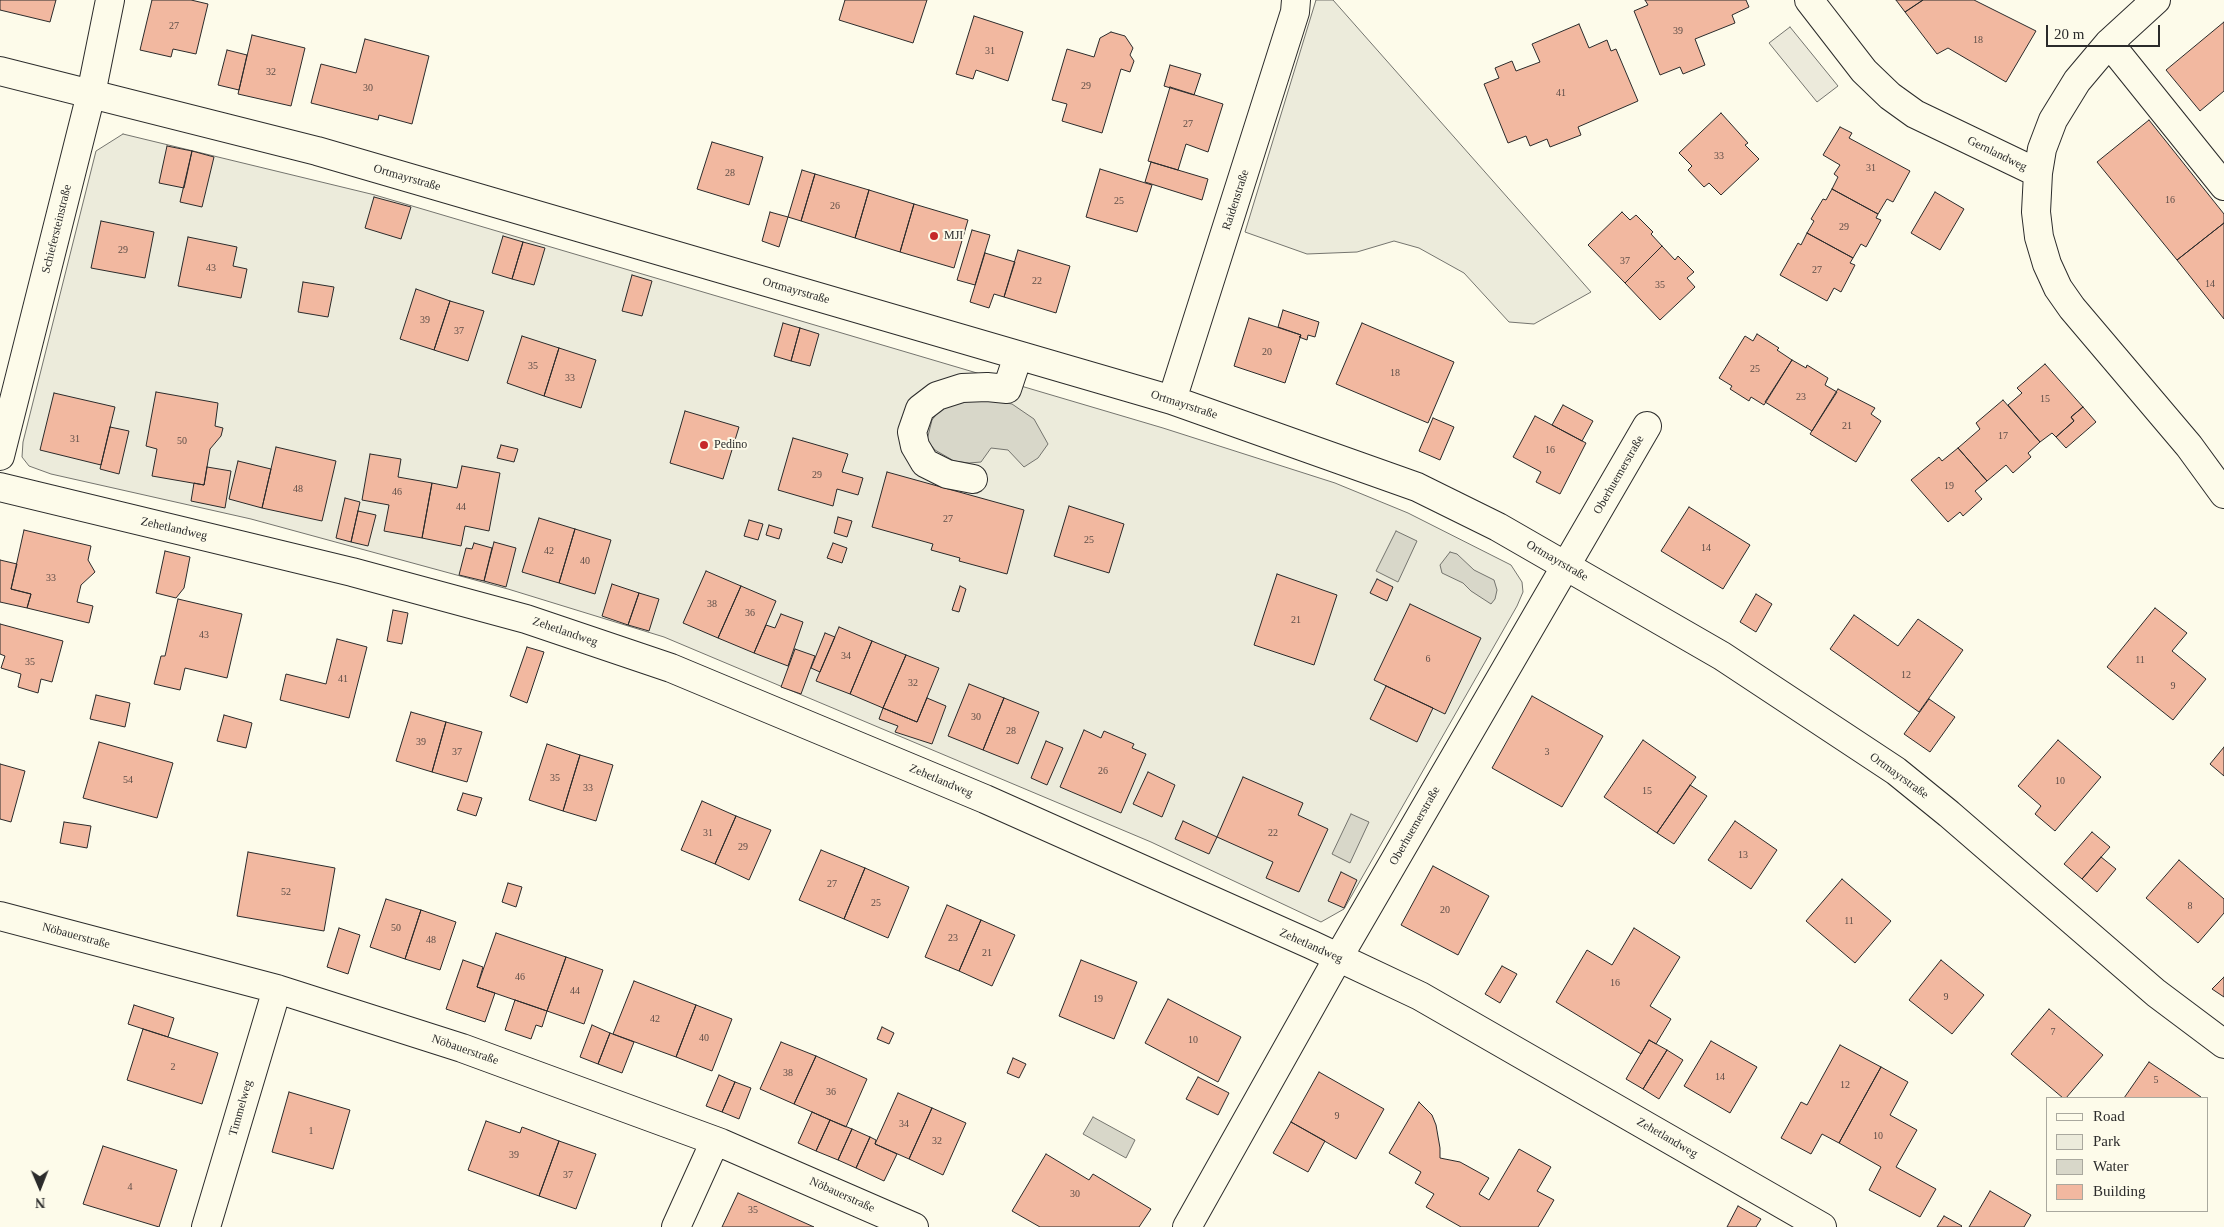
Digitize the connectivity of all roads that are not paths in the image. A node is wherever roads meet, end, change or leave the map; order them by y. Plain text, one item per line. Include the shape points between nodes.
1 (110, 0) edge
2 (1296, 0) edge
3 (1809, 0) edge
4 (2156, 0) edge
5 (2109, 43) junction
6 (0, 71) edge
7 (91, 94) junction
8 (2038, 173) junction
9 (2224, 186) edge
10 (1018, 356) junction
11 (1172, 400) junction
12 (1647, 426) dead end
13 (0, 456) edge
14 (973, 479) dead end
15 (2221, 483) edge
16 (0, 487) edge
17 (1566, 566) junction
18 (0, 916) edge
19 (1338, 958) junction
20 (277, 990) junction
21 (2224, 1044) edge
22 (715, 1141) junction
23 (206, 1227) edge
24 (676, 1227) edge
25 (914, 1227) edge
26 (1187, 1227) edge
27 (1822, 1227) edge

1 - 7 street, Schiefersteinstraße
2 - 11 street, Raidenstraße via 1292,22
3 - 8 street, Gernlandweg via 1864,72 1896,100 1915,114
4 - 5 street
5 - 8 street via 2077,81 2053,120 2042,149
5 - 9 street
6 - 7 street, Ortmayrstraße
7 - 10 street, Ortmayrstraße via 317,151
7 - 13 street, Schiefersteinstraße
8 - 15 street, Gernlandweg via 2036,212 2039,237 2058,288
10 - 11 street, Ortmayrstraße
10 - 14 street via 1007,389 962,388 937,396 920,409 912,432 915,446 925,462 947,474
11 - 17 street, Ortmayrstraße via 1417,487 1498,527
12 - 17 street, Oberhuemerstraße
16 - 19 street, Zehetlandweg via 389,581 526,619 671,668 985,799
17 - 19 street, Oberhuemerstraße
17 - 21 street, Ortmayrstraße via 1722,656 1896,771 2156,993
18 - 20 street, Nöbauerstraße
19 - 26 street, Oberhuemerstraße
19 - 27 street, Zehetlandweg via 1420,996
20 - 22 street, Nöbauerstraße via 462,1048
20 - 23 street, Timmelweg
22 - 24 street
22 - 25 street, Nöbauerstraße

